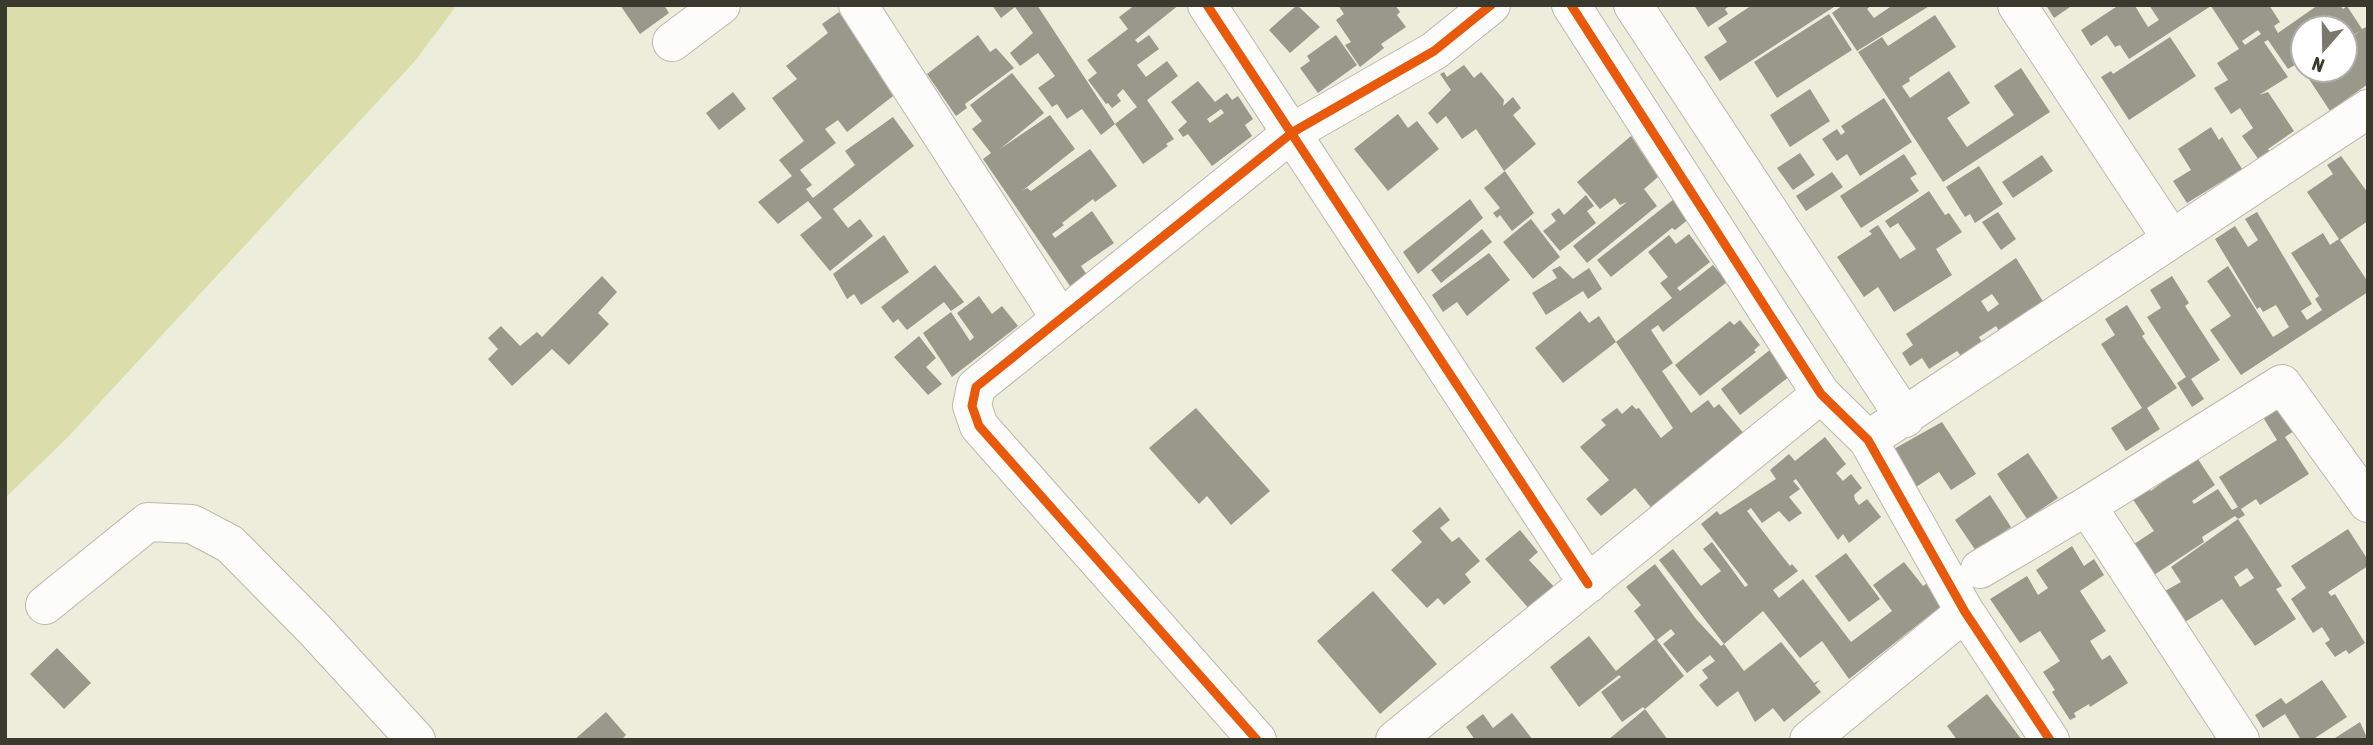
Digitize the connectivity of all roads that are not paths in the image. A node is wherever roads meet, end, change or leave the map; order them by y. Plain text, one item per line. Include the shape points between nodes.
1 (721, 5) edge
2 (858, 5) edge
3 (1207, 5) edge
4 (1491, 5) edge
5 (1571, 5) edge
6 (1633, 5) edge
7 (2017, 5) edge
8 (672, 42) dead end
9 (2368, 109) edge
10 (1293, 132) junction
11 (2171, 237) junction
12 (1060, 318) junction
13 (1821, 394) junction
14 (1905, 418) junction
15 (1868, 440) junction
16 (2368, 503) edge
17 (2087, 506) junction
18 (1980, 569) dead end
19 (1588, 583) junction
20 (45, 605) dead end
21 (1965, 612) junction
22 (416, 740) edge
23 (1257, 740) edge
24 (1395, 740) edge
25 (1809, 740) edge
26 (2050, 740) edge
27 (2240, 740) edge

1 - 8 street
2 - 12 street
3 - 10 street
4 - 10 street via 1434,51
5 - 13 street
6 - 14 street
7 - 11 street
9 - 11 street
10 - 12 street
10 - 19 street
11 - 14 street
12 - 23 street via 976,387 972,406 979,426
13 - 15 street
13 - 19 street
14 - 15 street
15 - 21 street
16 - 17 street via 2282,384
17 - 18 street
17 - 27 street
19 - 24 street
20 - 22 street via 148,522 191,524 230,544
21 - 25 street
21 - 26 street

